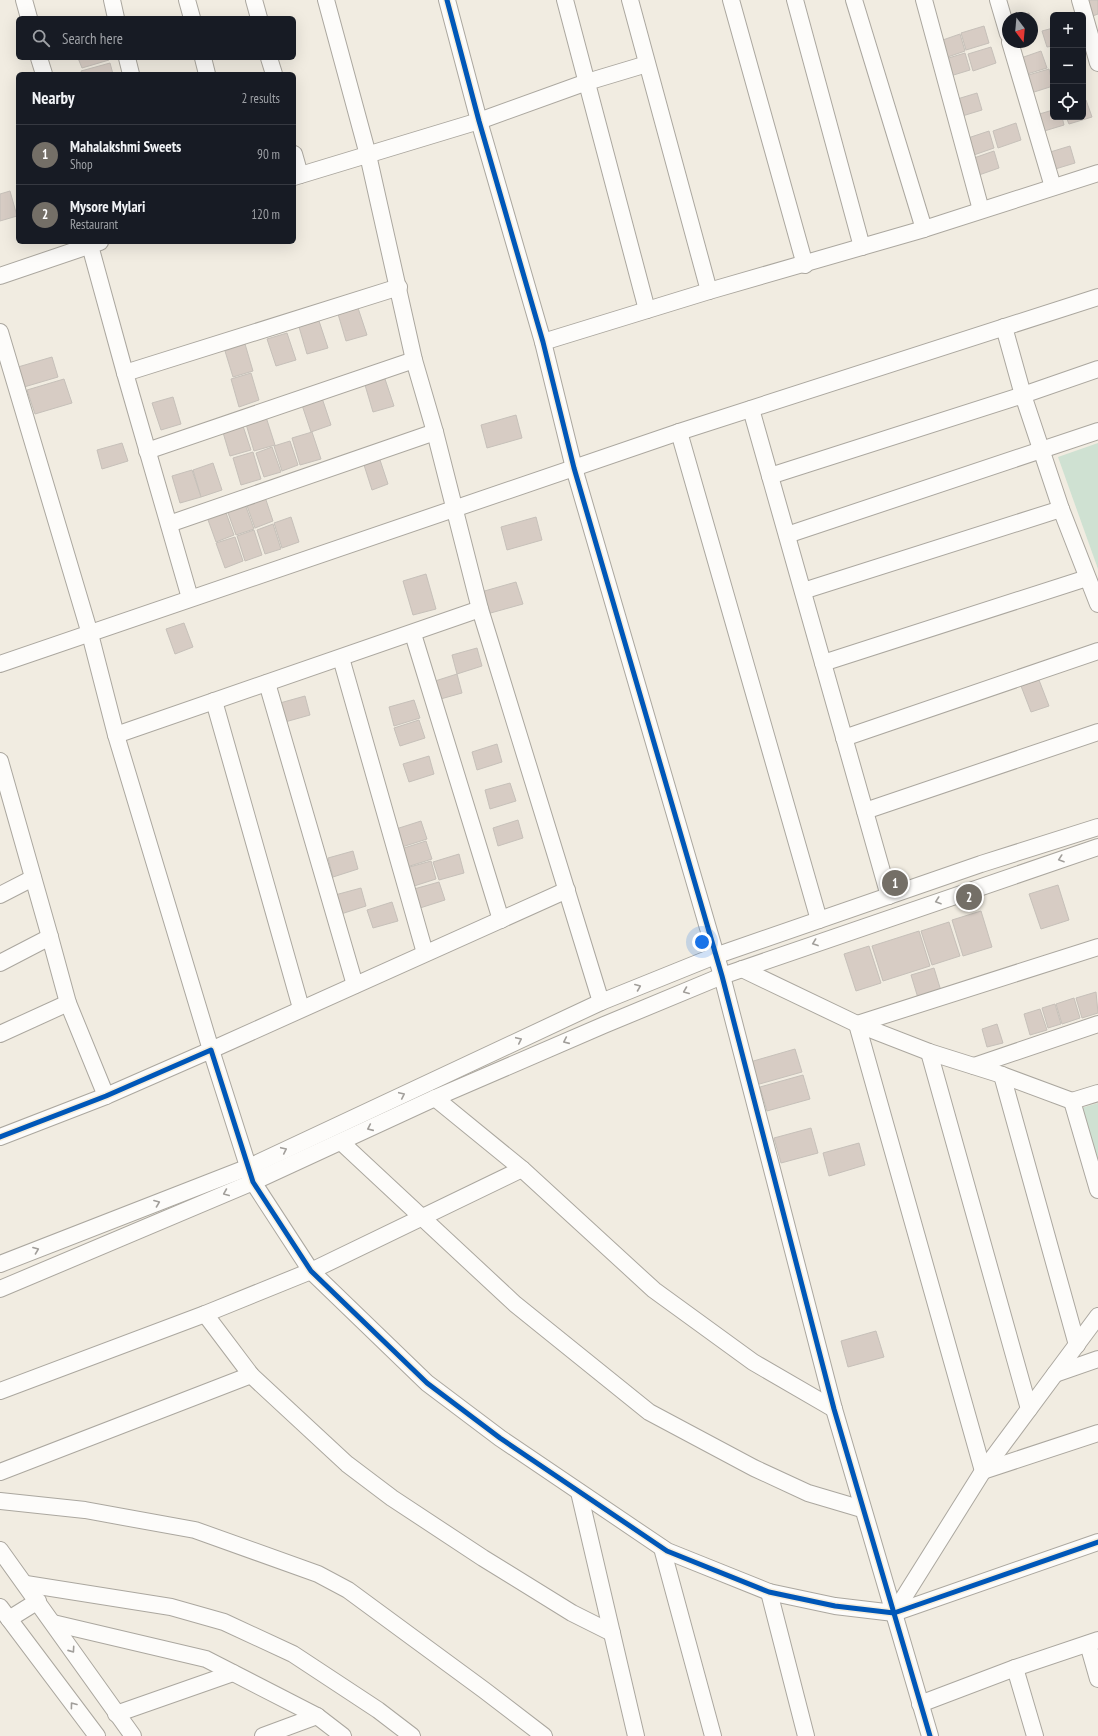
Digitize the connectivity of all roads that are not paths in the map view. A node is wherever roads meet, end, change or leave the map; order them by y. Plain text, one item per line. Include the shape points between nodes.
1 (24, 0) edge
2 (112, 0) edge
3 (187, 0) edge
4 (254, 0) edge
5 (326, 0) edge
6 (447, 0) edge
7 (565, 0) edge
8 (630, 0) edge
9 (731, 0) edge
10 (795, 0) edge
11 (854, 0) edge
12 (924, 0) edge
13 (998, 0) edge
14 (1080, 0) edge
15 (1002, 14) edge
16 (28, 16) edge
17 (116, 16) edge
18 (191, 16) edge
19 (258, 16) edge
20 (1012, 48) edge
21 (40, 60) edge
22 (128, 60) edge
23 (204, 60) edge
24 (270, 60) edge
25 (1098, 63) edge
26 (647, 64) junction
27 (44, 72) edge
28 (130, 72) edge
29 (206, 72) edge
30 (273, 72) edge
31 (587, 82) junction
32 (479, 121) junction
33 (368, 155) junction
34 (1098, 173) edge
35 (297, 176) edge
36 (1053, 187) junction
37 (981, 210) junction
38 (924, 229) junction
39 (90, 244) edge
40 (93, 244) edge
41 (862, 247) junction
42 (805, 264) junction
43 (0, 276) edge
44 (399, 286) junction
45 (709, 292) junction
46 (1098, 297) edge
47 (648, 310) junction
48 (1004, 327) junction
49 (0, 332) edge
50 (543, 342) junction
51 (414, 360) junction
52 (1098, 368) edge
53 (125, 373) junction
54 (1023, 395) junction
55 (751, 409) junction
56 (1098, 431) edge
57 (435, 432) junction
58 (679, 432) junction
59 (1042, 450) junction
60 (147, 451) junction
61 (574, 468) junction
62 (770, 476) junction
63 (454, 508) junction
64 (1061, 509) junction
65 (169, 524) junction
66 (787, 535) junction
67 (1088, 578) junction
68 (803, 591) junction
69 (190, 598) junction
70 (1098, 604) edge
71 (480, 609) junction
72 (90, 634) junction
73 (413, 634) junction
74 (1098, 651) edge
75 (341, 658) junction
76 (823, 663) junction
77 (0, 664) edge
78 (267, 683) junction
79 (214, 701) junction
80 (1098, 732) edge
81 (116, 735) junction
82 (844, 738) junction
83 (1, 771) edge
84 (865, 811) junction
85 (1098, 827) edge
86 (1098, 847) edge
87 (33, 878) junction
88 (567, 890) junction
89 (0, 894) edge
90 (889, 896) junction
91 (501, 920) junction
92 (819, 920) junction
93 (50, 937) junction
94 (1098, 947) edge
95 (425, 953) junction
96 (715, 956) junction
97 (0, 963) edge
98 (742, 969) junction
99 (722, 976) junction
100 (355, 985) junction
101 (601, 1002) junction
102 (68, 1004) junction
103 (302, 1008) junction
104 (857, 1024) junction
105 (1098, 1024) edge
106 (0, 1034) edge
107 (211, 1050) junction
108 (929, 1052) junction
109 (974, 1066) junction
110 (1002, 1075) junction
111 (1098, 1093) edge
112 (106, 1096) junction
113 (435, 1098) junction
114 (1072, 1102) junction
115 (0, 1137) edge
116 (340, 1142) junction
117 (522, 1169) junction
118 (251, 1174) junction
119 (1098, 1190) edge
120 (422, 1217) junction
121 (0, 1264) edge
122 (311, 1271) junction
123 (0, 1289) edge
124 (205, 1314) junction
125 (1098, 1316) edge
126 (1077, 1345) junction
127 (1098, 1359) edge
128 (1055, 1374) junction
129 (251, 1375) junction
130 (0, 1391) edge
131 (834, 1409) junction
132 (1029, 1409) junction
133 (1098, 1433) edge
134 (983, 1471) junction
135 (0, 1472) edge
136 (579, 1492) junction
137 (0, 1501) edge
138 (862, 1509) junction
139 (1098, 1542) edge
140 (662, 1548) junction
141 (0, 1550) edge
142 (26, 1584) junction
143 (769, 1592) junction
144 (38, 1601) junction
145 (4, 1613) edge
146 (894, 1613) junction
147 (53, 1623) junction
148 (612, 1633) junction
149 (1093, 1642) edge
150 (1015, 1668) junction
151 (232, 1673) junction
152 (1098, 1679) edge
153 (920, 1704) junction
154 (116, 1714) junction
155 (317, 1716) junction
156 (97, 1736) edge
157 (132, 1736) edge
158 (263, 1736) edge
159 (343, 1736) edge
160 (412, 1736) edge
161 (544, 1736) edge
162 (636, 1736) edge
163 (713, 1736) edge
164 (806, 1736) edge
165 (930, 1736) edge
166 (1035, 1736) edge

1 - 16 street
2 - 17 street
3 - 18 street
4 - 19 street
5 - 33 street
6 - 32 street
7 - 31 street
8 - 26 street
9 - 42 street
10 - 41 street
11 - 38 street
12 - 37 street
13 - 15 street
14 - 25 street
20 - 36 street
21 - 27 street
22 - 28 street
23 - 29 street
24 - 30 street
26 - 31 street
26 - 45 street
31 - 32 street
31 - 47 street
32 - 33 street
32 - 50 street
33 - 35 street
33 - 44 street
34 - 36 street
36 - 37 street
37 - 38 street
38 - 41 street
39 - 43 street
40 - 53 street
41 - 42 street
42 - 45 street
44 - 51 street
44 - 53 street
45 - 47 street
46 - 48 street
47 - 50 street
48 - 54 street
48 - 55 street
49 - 72 street
50 - 61 street
51 - 57 street
51 - 60 street
52 - 54 street
53 - 60 street
54 - 59 street
54 - 62 street
55 - 58 street
55 - 62 street
56 - 59 street
57 - 63 street
57 - 65 street
58 - 61 street
58 - 92 street
59 - 64 street
59 - 66 street
60 - 65 street
61 - 63 street
61 - 96 street
62 - 66 street
63 - 69 street
63 - 71 street
64 - 67 street
64 - 68 street
65 - 69 street
66 - 68 street
67 - 70 street
67 - 76 street
68 - 76 street
69 - 72 street
71 - 73 street
71 - 88 street
72 - 77 street
72 - 81 street
73 - 75 street
73 - 91 street
74 - 82 street
75 - 78 street
75 - 95 street
76 - 82 street
78 - 79 street
78 - 100 street
79 - 81 street
79 - 103 street
80 - 84 street
81 - 107 street
82 - 84 street
83 - 87 street
84 - 90 street
85 - 90 street
86 -> 98 street
87 - 89 street
87 - 93 street
88 - 91 street
88 - 101 street
90 - 92 street
91 - 95 street
92 - 96 street
93 - 97 street
93 - 102 street
94 - 104 street
95 - 100 street
96 - 99 street
101 -> 96 street
98 - 99 street
98 - 104 street
99 -> 113 street
99 - 131 street
100 - 103 street
118 -> 101 street
102 - 106 street
102 - 112 street
103 - 107 street
104 - 108 street
104 - 134 street
105 - 109 street
107 - 112 street
107 - 118 street
108 - 109 street
108 - 132 street
109 - 110 street
110 - 114 street
110 - 126 street
111 - 114 street
112 - 115 street
113 -> 116 street
113 - 117 street
114 - 119 street
116 - 118 street
116 - 120 street
117 - 120 street
117 - 131 street via 654,1290 753,1362
121 -> 118 street
118 - 122 street
118 -> 123 street
120 - 122 street
120 - 138 street via 515,1304 649,1412 754,1468 808,1493
122 - 124 street
122 - 136 street via 427,1383 500,1438
124 - 129 street
124 - 130 street
125 - 126 street
126 - 128 street
127 - 128 street
128 - 132 street
129 - 135 street
129 - 148 street via 347,1464 392,1498 572,1613
131 - 138 street
132 - 134 street
133 - 134 street
134 - 146 street
136 - 140 street
136 - 148 street
137 - 161 street via 85,1510 195,1530 318,1574 348,1590
138 - 146 street
139 - 146 street
140 - 143 street via 710,1570
140 - 163 street
141 - 142 street
142 - 144 street
142 - 160 street via 171,1607 224,1622 292,1654 378,1710
143 - 146 street via 835,1606
143 - 164 street
144 - 145 street
144 - 147 street
156 -> 145 street
146 - 153 street
147 - 151 street via 206,1659
147 -> 154 street
148 - 162 street
149 - 150 street
149 - 152 street
150 - 153 street
150 - 166 street
151 - 154 street
151 - 155 street
153 - 165 street
154 - 157 street
155 - 158 street
155 - 159 street

